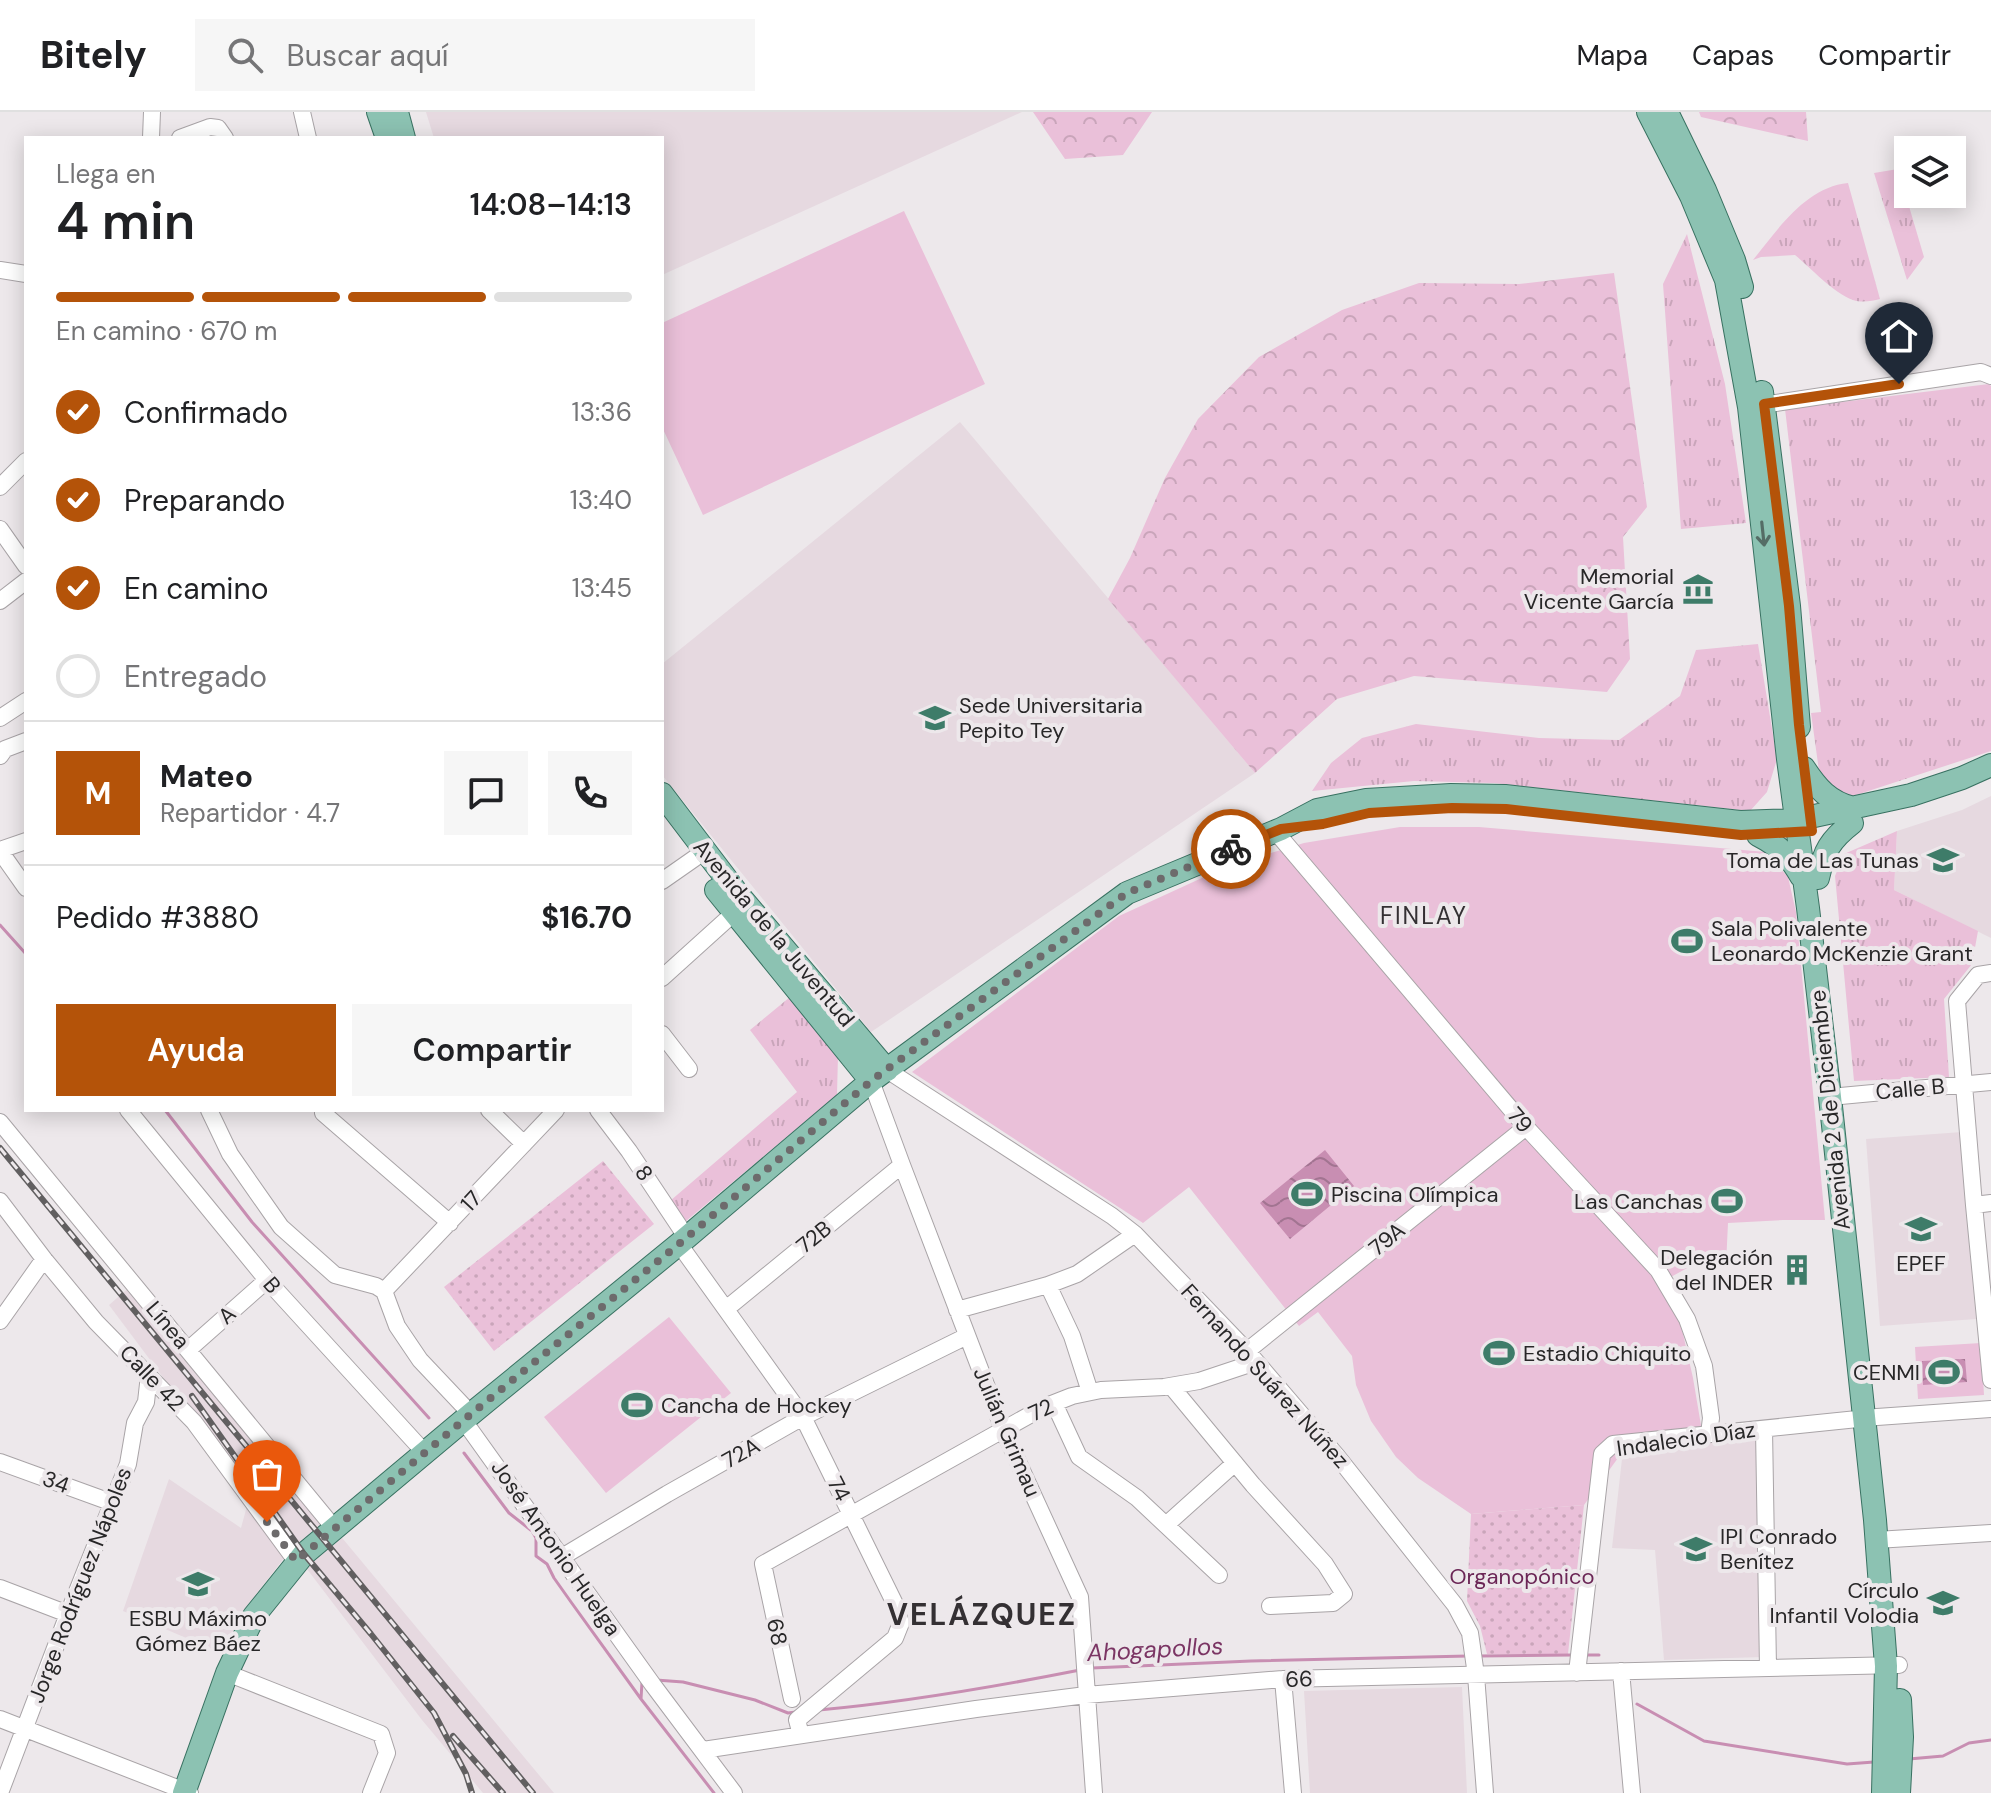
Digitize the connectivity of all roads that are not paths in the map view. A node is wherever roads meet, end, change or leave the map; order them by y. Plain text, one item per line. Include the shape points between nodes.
1 (152, 112) edge
2 (302, 112) edge
3 (378, 112) edge
4 (397, 112) edge
5 (1648, 112) edge
6 (1667, 112) edge
7 (151, 136) edge
8 (185, 136) edge
9 (224, 136) edge
10 (308, 136) edge
11 (386, 136) edge
12 (403, 136) edge
13 (0, 270) edge
14 (24, 274) edge
15 (1991, 376) edge
16 (1757, 406) junction
17 (24, 463) edge
18 (0, 487) edge
19 (0, 529) edge
20 (24, 563) edge
21 (24, 583) edge
22 (0, 601) edge
23 (24, 702) edge
24 (0, 718) edge
25 (24, 742) edge
26 (2, 747) edge
27 (1991, 765) edge
28 (1797, 774) junction
29 (1991, 781) edge
30 (664, 797) edge
31 (1852, 816) junction
32 (664, 821) edge
33 (1804, 825) junction
34 (1754, 828) junction
35 (1278, 830) junction
36 (24, 842) edge
37 (0, 851) edge
38 (698, 855) junction
39 (664, 880) edge
40 (1812, 881) junction
41 (24, 885) edge
42 (734, 913) junction
43 (1991, 973) edge
44 (664, 976) edge
45 (664, 1037) edge
46 (850, 1054) junction
47 (877, 1068) junction
48 (689, 1069) dead end
49 (1991, 1082) edge
50 (1965, 1084) junction
51 (1837, 1096) junction
52 (851, 1099) junction
53 (130, 1112) edge
54 (210, 1112) edge
55 (325, 1112) edge
56 (491, 1112) edge
57 (554, 1112) edge
58 (600, 1112) edge
59 (0, 1122) edge
60 (1526, 1127) junction
61 (524, 1144) junction
62 (902, 1165) junction
63 (0, 1201) edge
64 (1982, 1204) edge
65 (450, 1223) junction
66 (1135, 1234) junction
67 (683, 1241) junction
68 (44, 1259) junction
69 (267, 1280) junction
70 (1048, 1285) junction
71 (384, 1291) junction
72 (726, 1309) junction
73 (957, 1310) junction
74 (1988, 1314) edge
75 (0, 1321) edge
76 (967, 1336) junction
77 (188, 1350) junction
78 (1251, 1357) junction
79 (149, 1375) junction
80 (1991, 1380) edge
81 (1171, 1386) junction
82 (166, 1391) junction
83 (1090, 1392) junction
84 (146, 1402) junction
85 (1054, 1403) junction
86 (1991, 1409) edge
87 (467, 1417) junction
88 (803, 1417) junction
89 (1871, 1417) junction
90 (1003, 1429) junction
91 (1764, 1429) junction
92 (1709, 1434) junction
93 (425, 1453) junction
94 (0, 1462) edge
95 (1235, 1463) junction
96 (113, 1503) junction
97 (852, 1515) junction
98 (1166, 1525) junction
99 (335, 1529) junction
100 (1991, 1533) edge
101 (1883, 1539) junction
102 (562, 1557) junction
103 (296, 1561) junction
104 (763, 1564) joint
105 (1219, 1575) dead end
106 (0, 1588) edge
107 (1270, 1606) dead end
108 (68, 1614) junction
109 (1579, 1660) junction
110 (1474, 1662) junction
111 (1893, 1665) junction
112 (1768, 1668) junction
113 (1621, 1671) junction
114 (227, 1673) junction
115 (1086, 1679) junction
116 (1283, 1679) junction
117 (792, 1699) dead end
118 (0, 1719) edge
119 (24, 1728) junction
120 (799, 1728) junction
121 (1894, 1737) junction
122 (703, 1750) junction
123 (186, 1792) edge
124 (0, 1793) edge
125 (371, 1793) edge
126 (734, 1793) edge
127 (1094, 1793) edge
128 (1293, 1793) edge
129 (1485, 1793) edge
130 (1632, 1793) edge
131 (1883, 1793) edge
132 (1899, 1793) edge

1 - 7 street
2 - 10 street
3 - 11 main road
4 - 12 main road
5 - 16 main road, Avenida 2 de Diciembre via 1726,280
6 - 16 main road, Avenida 2 de Diciembre via 1738,272
8 - 9 street via 210,127
13 - 14 street
15 - 16 street via 1981,372
16 - 28 main road, Avenida 2 de Diciembre
17 - 18 street
19 - 20 street
21 - 22 street
23 - 24 street
25 - 26 street
27 - 31 main road
28 - 31 main road
28 - 33 main road, Avenida 2 de Diciembre
28 - 34 main road
29 - 31 main road
30 - 38 main road, Avenida de la Juventud
31 - 33 main road
31 - 40 main road via 1830,843
32 - 38 main road, Avenida de la Juventud
33 - 34 main road
33 - 40 main road, Avenida 2 de Diciembre
34 - 35 main road via 1505,796 1451,795 1366,800 1317,810
34 - 40 main road
35 - 47 main road via 1127,893 907,1055
35 - 60 street, 79
36 - 37 street
37 - 41 street
38 - 39 street
38 - 42 main road, Avenida de la Juventud
38 - 47 main road, Avenida de la Juventud via 738,894
40 - 51 main road, Avenida 2 de Diciembre
42 - 44 street
42 - 46 main road, Avenida de la Juventud
43 - 50 street via 1978,975 1957,1001
45 - 48 street
46 - 47 main road, Avenida de la Juventud
46 - 52 main road
47 - 52 main road
47 - 62 street, Julián Grimau
47 - 66 street, Fernando Suárez Núñez
49 - 50 street, Calle B
50 - 51 street, Calle B
50 - 64 street
51 - 89 main road, Avenida 2 de Diciembre via 1851,1309
52 - 67 main road
53 - 69 street, B
54 - 71 street via 230,1154 281,1227 335,1275
55 - 65 street
56 - 61 street
57 - 61 street, 17
58 - 67 street, 8
59 - 77 street, Línea
60 - 78 street, 79A
60 - 92 street, 79 via 1658,1270 1687,1319 1704,1366
61 - 65 street, 17
62 - 72 street, 72B
62 - 73 street, Julián Grimau
63 - 68 street, Calle 42
64 - 74 street
65 - 71 street, 17
66 - 70 street via 1077,1274
66 - 78 street, Fernando Suárez Núñez
67 - 72 street, 74
67 - 87 main road
68 - 75 street
68 - 79 street, Calle 42
69 - 77 street, A
69 - 93 street, B
70 - 73 street
70 - 83 street
71 - 87 street, José Antonio Huelga via 397,1326
72 - 88 street, 74
73 - 76 street, Julián Grimau
74 - 80 street
76 - 88 street, 72A
76 - 90 street, Julián Grimau
77 - 99 street, Línea
78 - 81 street, 72 via 1199,1381
78 - 110 street, Fernando Suárez Núñez via 1455,1605 1470,1633
79 - 82 street, Calle 42
79 - 84 street, Jorge Rodríguez Nápoles
81 - 83 street, 72
81 - 95 street
82 - 84 street
82 - 103 street, Calle 42
83 - 85 street, 72
84 - 96 street, Jorge Rodríguez Nápoles
85 - 90 street, 72
85 - 98 street via 1079,1457
86 - 89 street, Indalecio Díaz
87 - 93 main road
87 - 102 street, José Antonio Huelga
88 - 97 street, 74
88 - 102 street, 72A
89 - 91 street, Indalecio Díaz
89 - 101 main road, Avenida 2 de Diciembre
90 - 97 street, 72
90 - 115 street, Julián Grimau via 1080,1597
91 - 92 street, Indalecio Díaz
91 - 112 street
92 - 109 street, Indalecio Díaz via 1613,1444 1602,1454
93 - 99 main road
94 - 96 street, 34
95 - 98 street
95 - 107 street via 1325,1564 1344,1594 1333,1603
96 - 108 street, Jorge Rodríguez Nápoles
97 - 104 street, 72
97 - 120 street, 74 via 901,1623 895,1638
98 - 105 street
99 - 103 main road
100 - 101 street
101 - 111 main road, Avenida 2 de Diciembre
102 - 122 street, José Antonio Huelga
103 - 114 main road via 254,1616
104 - 117 street, 68
106 - 108 street
108 - 119 street, Jorge Rodríguez Nápoles
109 - 110 street, 66
109 - 113 street, 66
110 - 116 street, 66
110 - 129 street, Fernando Suárez Núñez
111 - 112 street, 66
111 - 121 main road, Avenida 2 de Diciembre
112 - 113 street, 66
113 - 130 street
114 - 123 main road
114 - 125 street via 381,1734 387,1753
115 - 116 street, 66
115 - 120 street, 66 via 976,1709
115 - 127 street, Julián Grimau
116 - 128 street
118 - 119 street
119 - 123 street
119 - 124 street, Jorge Rodríguez Nápoles
120 - 122 street, 66
121 - 131 main road, Avenida 2 de Diciembre
121 - 132 main road, Avenida 2 de Diciembre
122 - 126 street, José Antonio Huelga

